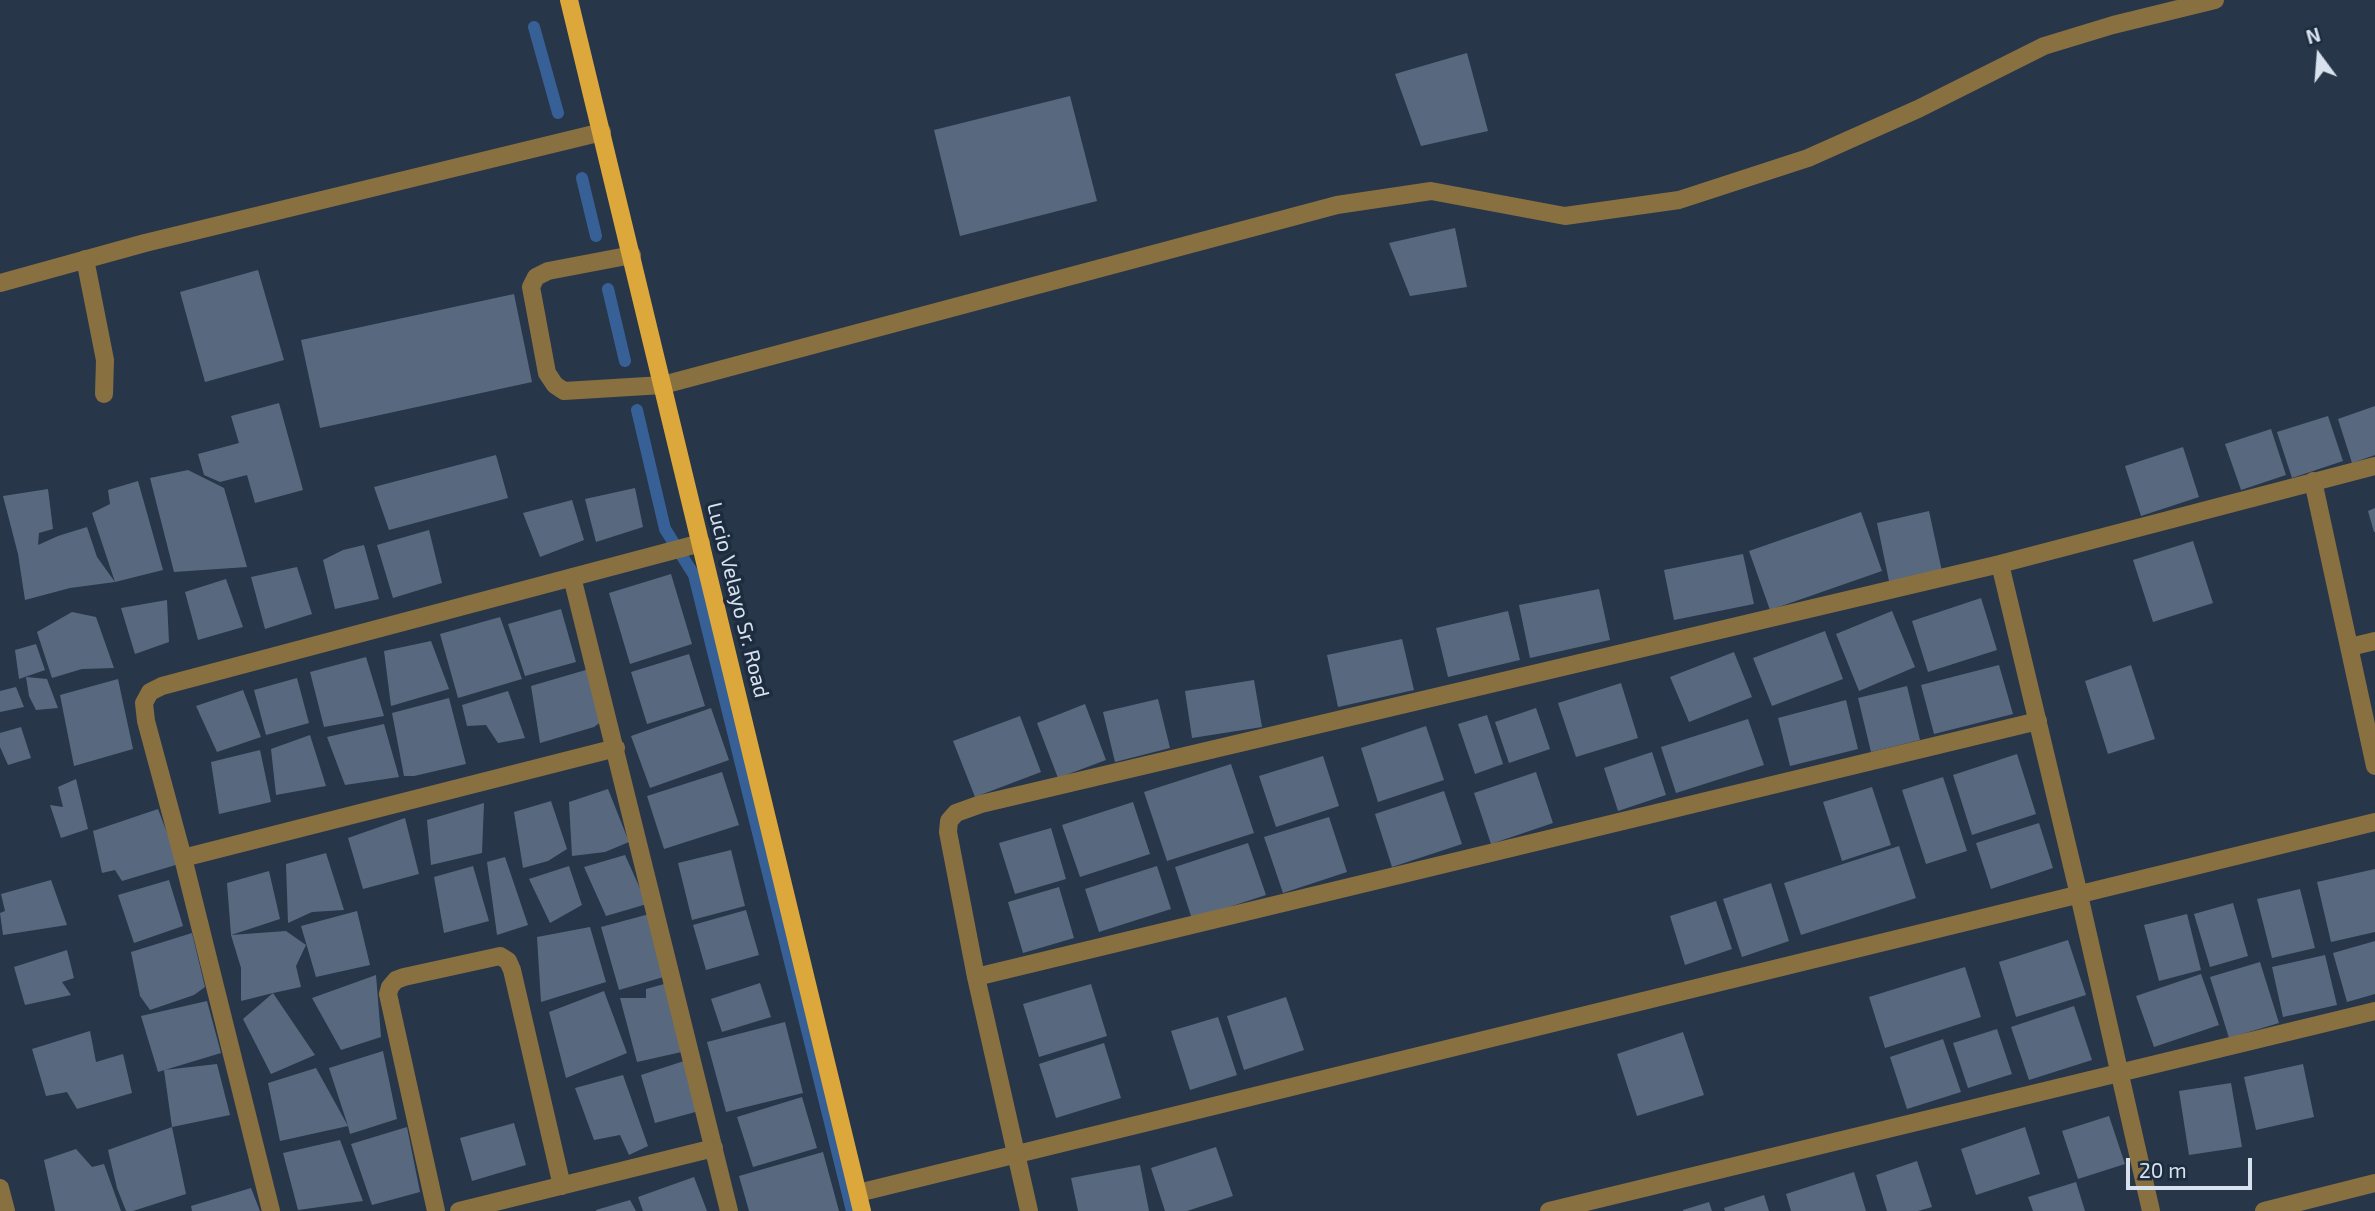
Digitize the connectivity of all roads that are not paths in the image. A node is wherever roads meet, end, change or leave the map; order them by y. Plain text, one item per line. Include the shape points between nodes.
1 (569, 0) edge
2 (2215, 0) edge
3 (602, 132) junction
4 (632, 255) junction
5 (85, 259) junction
6 (0, 284) edge
7 (663, 385) junction
8 (104, 394) dead end
9 (2375, 466) edge
10 (2313, 481) junction
11 (701, 543) junction
12 (2000, 564) junction
13 (572, 577) junction
14 (2375, 641) edge
15 (2350, 647) junction
16 (2038, 721) junction
17 (616, 748) junction
18 (2375, 766) edge
19 (2375, 822) edge
20 (183, 858) junction
21 (2079, 895) junction
22 (976, 978) junction
23 (2375, 1011) edge
24 (2120, 1073) junction
25 (714, 1148) junction
26 (1016, 1156) junction
27 (2375, 1184) edge
28 (562, 1186) junction
29 (0, 1188) edge
30 (860, 1202) edge
31 (6, 1211) edge
32 (271, 1211) edge
33 (436, 1211) edge
34 (459, 1211) edge
35 (729, 1211) edge
36 (1029, 1211) edge
37 (1549, 1211) edge
38 (2151, 1211) edge
39 (2264, 1211) edge

1 - 3 main road, Lucio Velayo Sr. Road
2 - 7 street via 2044,46 1808,158 1679,200 1565,216 1430,191 1337,205
3 - 4 main road, Lucio Velayo Sr. Road
3 - 5 street
4 - 7 main road, Lucio Velayo Sr. Road
4 - 7 street via 536,277 531,287 547,373 564,391
5 - 6 street
5 - 8 street via 105,360
7 - 11 main road, Lucio Velayo Sr. Road
9 - 10 street
10 - 12 street
10 - 15 street
11 - 13 street
11 - 30 main road, Lucio Velayo Sr. Road
12 - 16 street
12 - 22 street via 967,808 949,821 948,832
13 - 17 street
13 - 20 street via 150,692 144,704 146,721
14 - 15 street
15 - 18 street
16 - 21 street
16 - 22 street
17 - 20 street
17 - 25 street
19 - 21 street
20 - 32 street
21 - 24 street
21 - 26 street
22 - 26 street
23 - 24 street
24 - 37 street
24 - 38 street
25 - 28 street
25 - 35 street
26 - 30 street
26 - 36 street
27 - 39 street
28 - 33 street via 512,970 500,956 404,977 396,980 388,994
28 - 34 street
29 - 31 street

